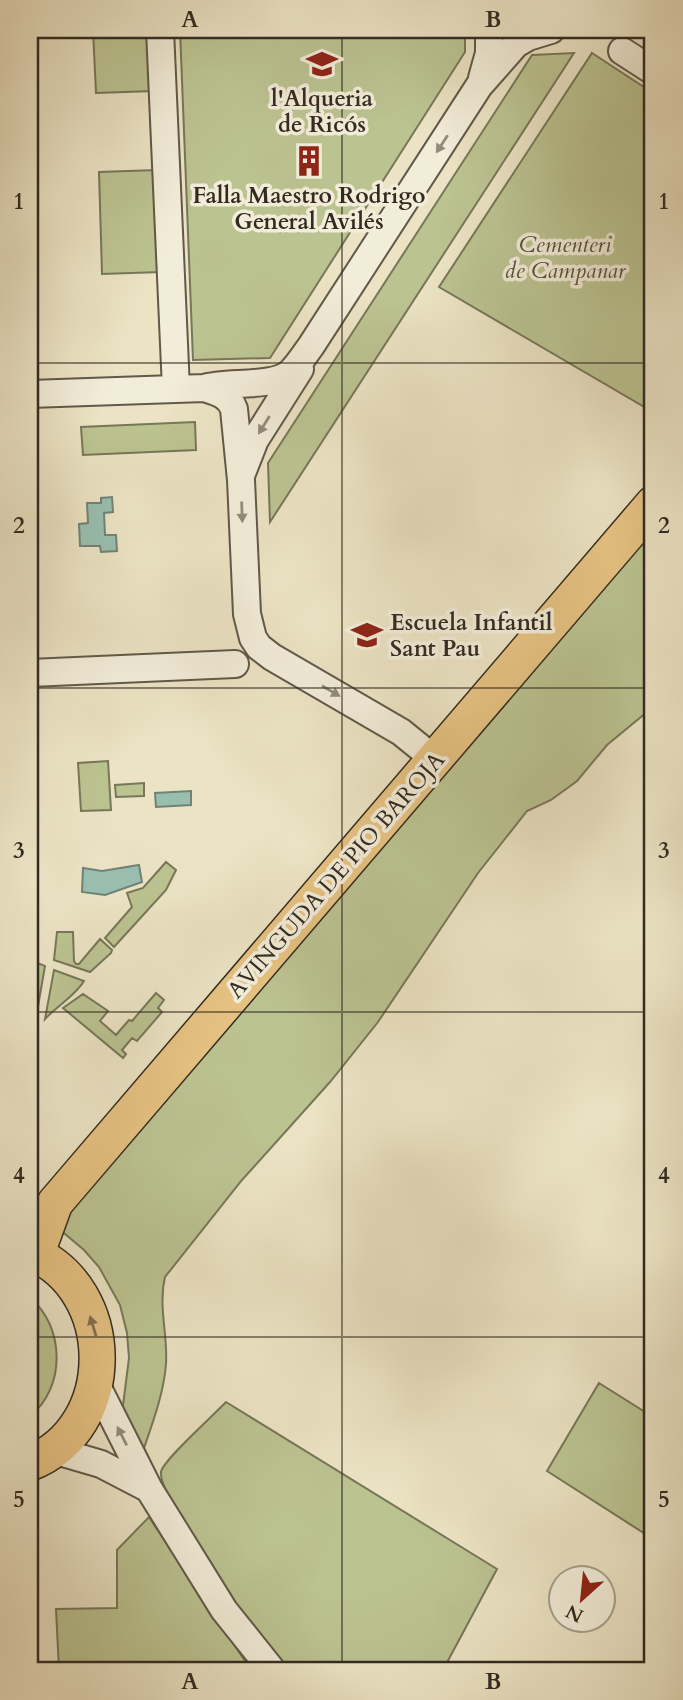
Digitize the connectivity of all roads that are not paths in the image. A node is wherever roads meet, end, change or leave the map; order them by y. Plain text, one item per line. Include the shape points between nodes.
1 (160, 30) edge
2 (489, 30) edge
3 (551, 30) edge
4 (622, 51) dead end
5 (653, 71) edge
6 (480, 86) junction
7 (311, 346) junction
8 (176, 388) junction
9 (204, 388) junction
10 (30, 394) edge
11 (653, 479) edge
12 (241, 480) junction
13 (653, 504) edge
14 (235, 664) dead end
15 (30, 673) edge
16 (422, 749) junction
17 (30, 1209) edge
18 (33, 1254) edge
19 (96, 1384) junction
20 (41, 1457) edge
21 (149, 1489) junction
22 (272, 1670) edge

1 - 8 street
2 - 6 street via 489,53
3 - 6 street via 516,44
4 - 5 street
6 -> 7 street
7 - 9 street via 290,373 274,382
7 -> 12 street via 250,450
8 - 9 street
8 - 10 street
9 - 12 street via 220,393 234,409
11 - 16 main road, AVINGUDA DE PIO BAROJA
12 -> 16 street via 248,625 259,647
13 - 18 main road, AVINGUDA DE PIO BAROJA via 55,1203
14 - 15 street
16 - 17 main road, AVINGUDA DE PIO BAROJA
19 -> 18 main road via 99,1358 88,1309 57,1269
19 - 20 main road via 80,1420
21 -> 19 street
20 - 21 street via 101,1464
21 - 22 street via 224,1610

